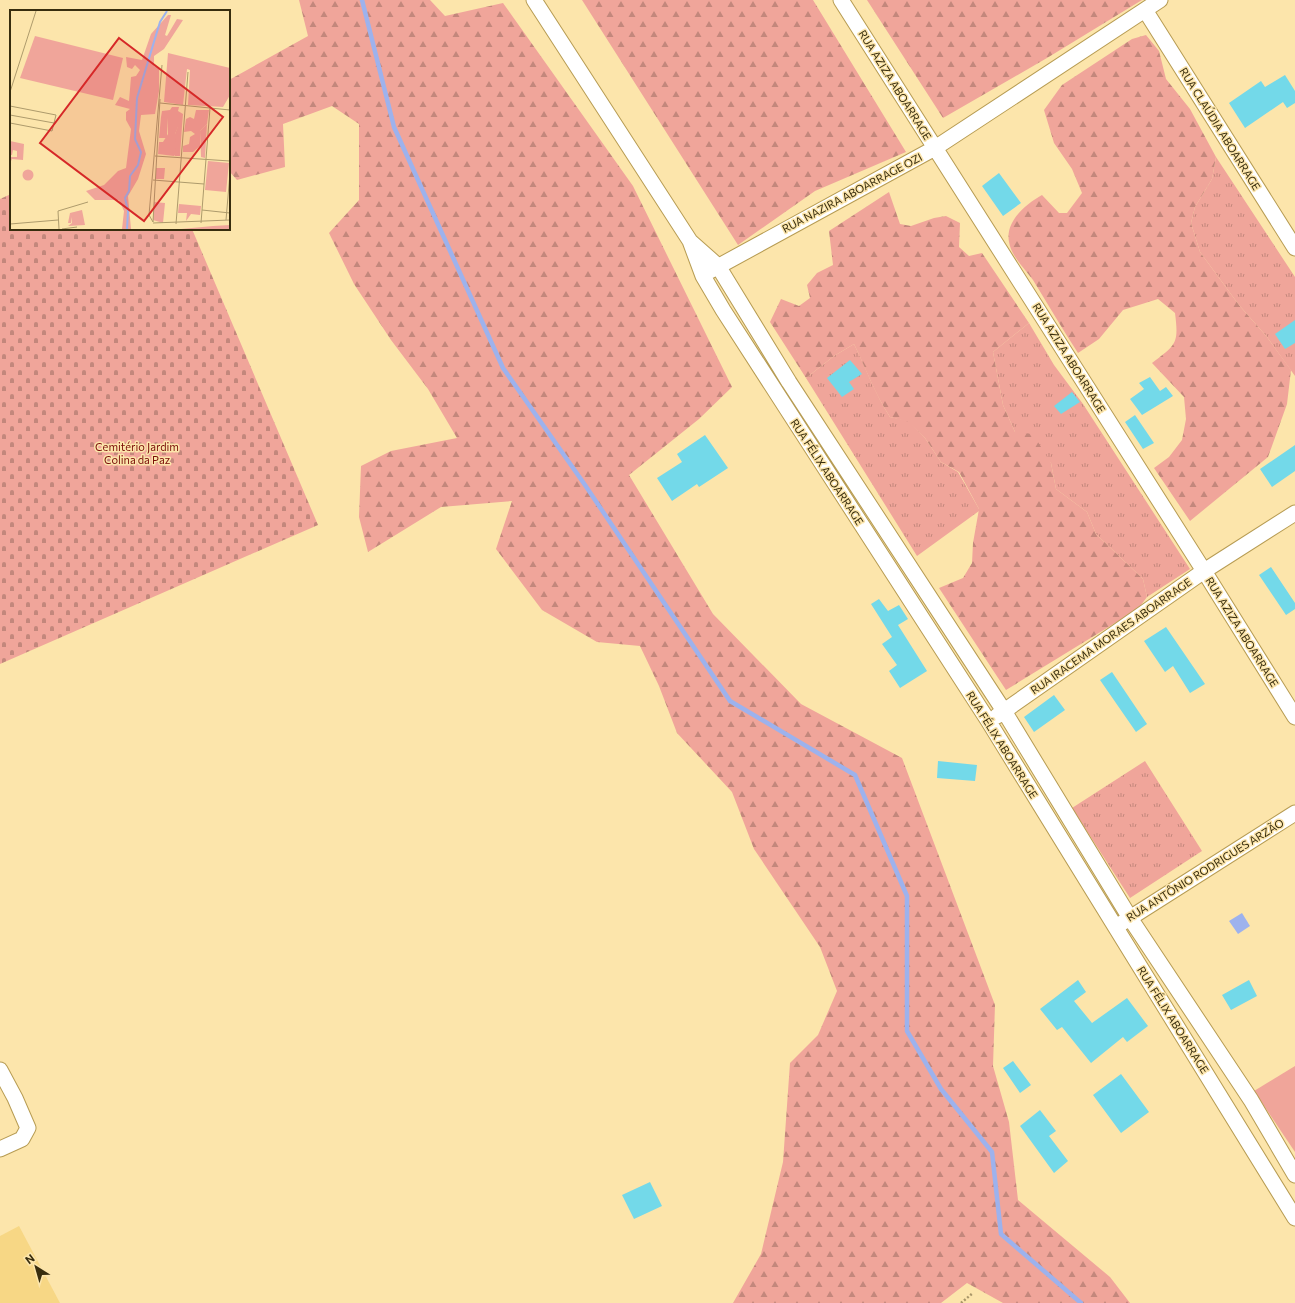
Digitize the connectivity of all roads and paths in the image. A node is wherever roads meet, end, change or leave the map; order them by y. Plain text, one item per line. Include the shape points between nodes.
1 (534, 0) edge
2 (841, 0) edge
3 (1160, 0) edge
4 (1144, 10) junction
5 (935, 148) junction
6 (690, 241) junction
7 (1295, 248) edge
8 (718, 266) junction
9 (703, 276) junction
10 (1295, 513) edge
11 (1204, 571) junction
12 (1004, 711) junction
13 (1295, 717) edge
14 (989, 722) junction
15 (1295, 813) edge
16 (1130, 918) junction
17 (1115, 927) junction
18 (0, 1070) edge
19 (0, 1149) edge
20 (1295, 1175) edge
21 (1295, 1218) edge
22 (973, 1293) dead end
23 (962, 1303) edge

1 - 6 street
2 - 5 street, RUA AZIZA ABOARRAGE
3 - 4 street, RUA NAZIRA ABOARRAGE OZI
4 - 5 street, RUA NAZIRA ABOARRAGE OZI
4 - 7 street, RUA CLAÚDIA ABOARRAGE
5 - 8 street, RUA NAZIRA ABOARRAGE OZI
5 - 11 street, RUA AZIZA ABOARRAGE
6 - 8 street, RUA FÉLIX ABOARRAGE
6 - 9 street, RUA FÉLIX ABOARRAGE
8 - 9 street, RUA NAZIRA ABOARRAGE OZI
8 - 12 street, RUA FÉLIX ABOARRAGE via 789,382
9 - 14 street, RUA FÉLIX ABOARRAGE
10 - 11 street, RUA IRACEMA MORAES ABOARRAGE
11 - 12 street, RUA IRACEMA MORAES ABOARRAGE
11 - 13 street, RUA AZIZA ABOARRAGE
12 - 14 street, RUA IRACEMA MORAES ABOARRAGE
12 - 16 street, RUA FÉLIX ABOARRAGE
14 - 17 street, RUA FÉLIX ABOARRAGE
15 - 16 street, RUA ANTÔNIO RODRIGUES ARZÃO
16 - 17 street, RUA ANTÔNIO RODRIGUES ARZÃO
16 - 20 street, RUA FÉLIX ABOARRAGE via 1251,1100
17 - 21 street, RUA FÉLIX ABOARRAGE
18 - 19 street via 28,1128 22,1139
22 - 23 path

